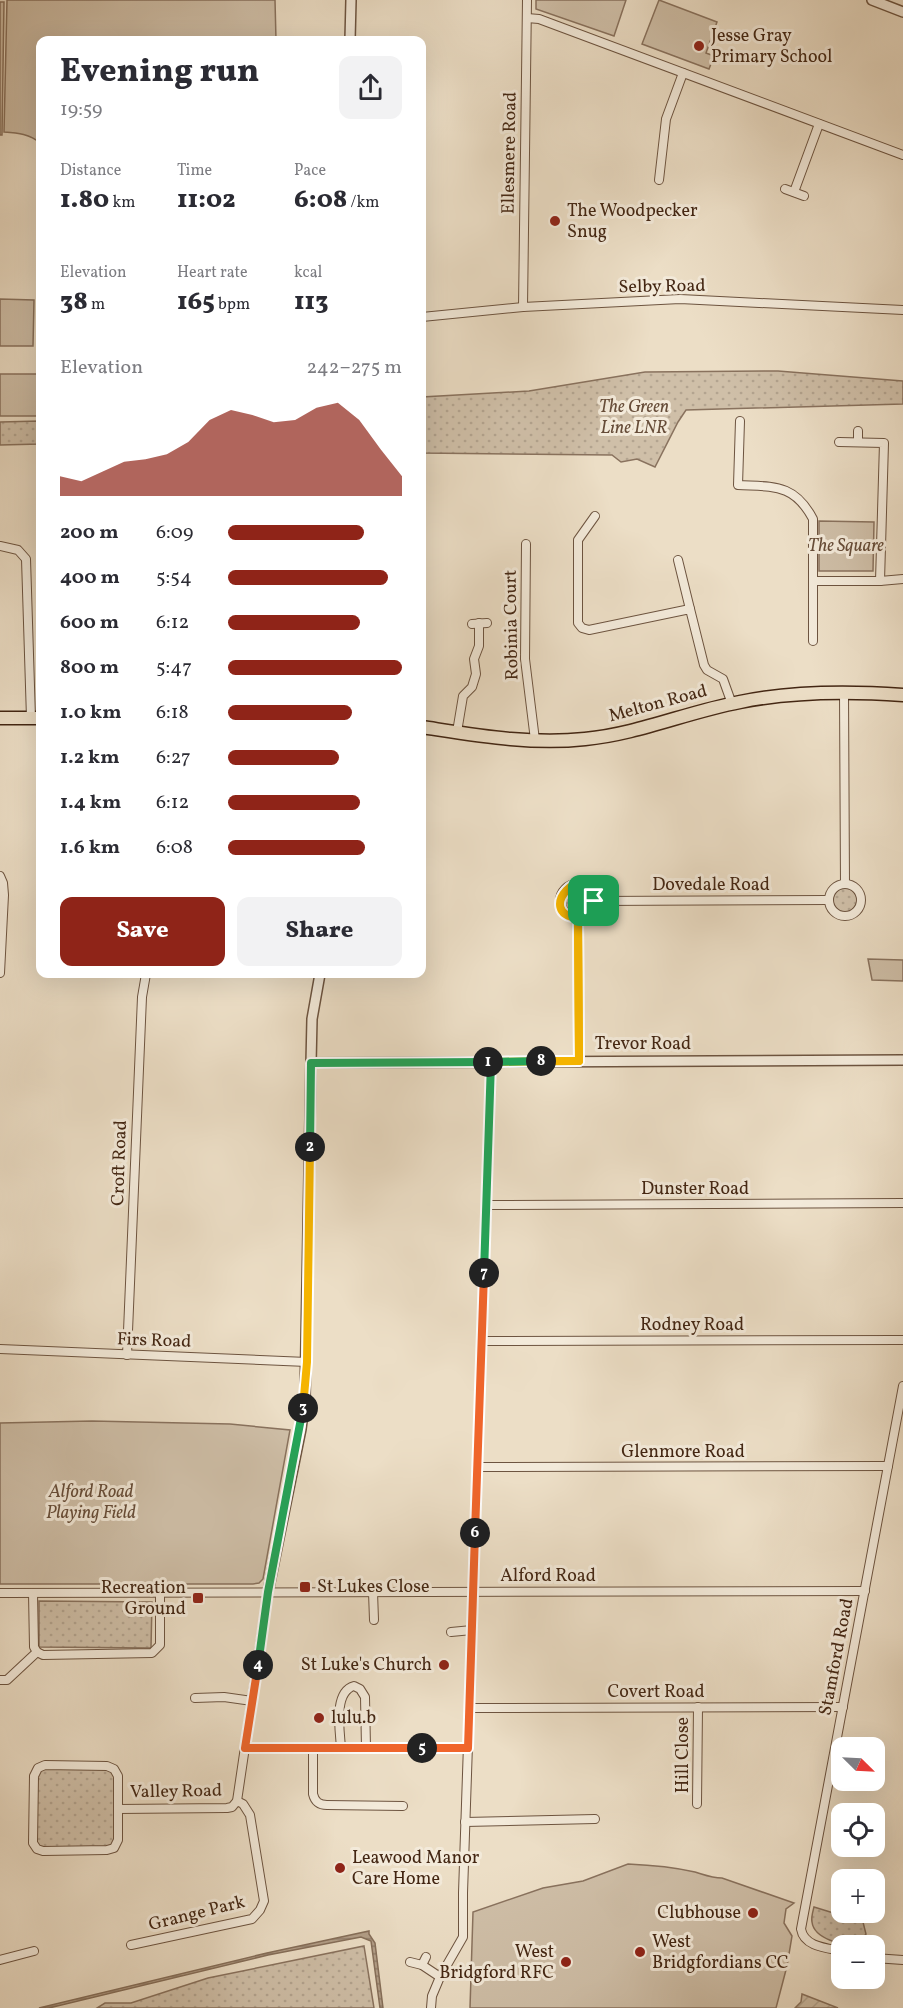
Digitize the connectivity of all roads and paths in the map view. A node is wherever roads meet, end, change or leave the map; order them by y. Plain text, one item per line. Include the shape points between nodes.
1 (351, 0) edge
2 (527, 0) edge
3 (872, 0) edge
4 (903, 12) edge
5 (526, 18) junction
6 (350, 36) edge
7 (683, 73) junction
8 (819, 124) junction
9 (903, 155) edge
10 (658, 180) dead end
11 (785, 189) dead end
12 (794, 192) junction
13 (804, 196) dead end
14 (523, 307) junction
15 (903, 310) edge
16 (426, 317) edge
17 (740, 422) dead end
18 (858, 430) dead end
19 (839, 442) dead end
20 (858, 442) junction
21 (595, 516) dead end
22 (526, 544) dead end
23 (0, 546) edge
24 (678, 560) dead end
25 (903, 579) edge
26 (814, 581) junction
27 (880, 581) junction
28 (690, 609) junction
29 (479, 623) dead end
30 (813, 641) dead end
31 (844, 692) junction
32 (903, 695) edge
33 (732, 704) junction
34 (0, 718) edge
35 (36, 718) edge
36 (426, 728) edge
37 (457, 732) junction
38 (535, 741) junction
39 (0, 876) edge
40 (844, 884) junction
41 (829, 900) junction
42 (594, 901) junction
43 (578, 918) junction
44 (0, 973) edge
45 (145, 978) edge
46 (319, 978) edge
47 (903, 1060) edge
48 (579, 1061) junction
49 (491, 1062) junction
50 (311, 1063) junction
51 (903, 1203) edge
52 (486, 1205) junction
53 (903, 1340) edge
54 (482, 1341) junction
55 (0, 1349) edge
56 (128, 1355) junction
57 (307, 1362) junction
58 (903, 1386) edge
59 (888, 1466) junction
60 (477, 1467) junction
61 (865, 1591) junction
62 (160, 1592) junction
63 (268, 1592) junction
64 (373, 1592) junction
65 (473, 1592) junction
66 (0, 1593) edge
67 (33, 1593) junction
68 (374, 1620) dead end
69 (472, 1630) junction
70 (451, 1632) dead end
71 (37, 1652) junction
72 (0, 1680) edge
73 (195, 1698) dead end
74 (252, 1701) junction
75 (698, 1707) junction
76 (843, 1707) junction
77 (469, 1708) junction
78 (245, 1748) junction
79 (313, 1748) junction
80 (341, 1748) junction
81 (366, 1748) junction
82 (468, 1748) junction
83 (237, 1801) junction
84 (697, 1804) dead end
85 (404, 1806) dead end
86 (118, 1809) junction
87 (595, 1819) dead end
88 (465, 1822) junction
89 (131, 1945) dead end
90 (831, 1949) edge
91 (33, 1951) dead end
92 (426, 1957) dead end
93 (885, 1959) edge
94 (0, 1960) edge
95 (903, 1960) edge
96 (410, 1962) dead end
97 (422, 1965) junction
98 (440, 1977) junction
99 (431, 2008) edge

1 - 6 street
2 - 5 street, Ellesmere Road
3 - 4 street
5 - 7 street
5 - 14 street, Ellesmere Road
7 - 8 street
7 - 10 street via 666,118
8 - 9 street
8 - 12 street
11 - 12 street
12 - 13 street
14 - 15 street, Selby Road via 680,299
14 - 16 street, Selby Road
17 - 26 street via 738,485 786,489 810,513 814,526
18 - 20 street
19 - 20 street
20 - 27 street via 884,443
21 - 28 street via 578,540 578,623 582,628 589,630
22 - 38 street, Robinia Court via 525,659
23 - 35 street via 18,550 26,559
24 - 28 street
25 - 27 street
26 - 27 street
26 - 30 street
28 - 33 street via 704,665 723,679
29 - 37 street via 476,674 460,708
31 - 32 main road, Melton Road
31 - 33 main road, Melton Road
31 - 40 street
33 - 38 main road, Melton Road via 612,736
34 - 35 main road
36 - 37 main road, Melton Road
37 - 38 main road, Melton Road
39 - 44 street via 4,895
40 - 41 street via 832,890
40 - 41 street via 858,890 858,909 850,915 840,915 832,910
41 - 42 street, Dovedale Road
42 - 43 street via 588,914
42 - 43 street via 591,891 582,885 567,888 561,896 561,907
43 - 48 street
45 - 56 street, Croft Road
46 - 50 street, Valley Road via 312,1019
47 - 48 street, Trevor Road
48 - 49 street, Trevor Road
49 - 50 street, Trevor Road
49 - 52 street
50 - 57 street, Valley Road
51 - 52 street, Dunster Road
52 - 54 street
53 - 54 street, Rodney Road
54 - 60 street
55 - 56 street, Firs Road
56 - 57 street, Firs Road
57 - 63 street, Valley Road via 301,1429
58 - 59 street, Stamford Road
59 - 60 street, Glenmore Road
59 - 61 street, Stamford Road
60 - 65 street
61 - 65 street, Alford Road
61 - 76 street, Stamford Road
62 - 63 street, Alford Road
62 - 67 street, Alford Road
62 - 71 street via 160,1645 152,1653
63 - 64 street, Alford Road
63 - 74 street, Valley Road
64 - 65 street, Alford Road
64 - 68 street
65 - 69 street
66 - 67 street, Alford Road
67 - 71 street
69 - 70 street
69 - 77 street
71 - 72 street via 7,1680
73 - 74 street
74 - 78 street, Valley Road
75 - 76 street, Covert Road
75 - 77 street, Covert Road
75 - 84 street, Hill Close
76 - 90 street, Stamford Road via 802,1934 817,1946
77 - 82 street
78 - 79 street
78 - 83 street, Valley Road
79 - 80 street
79 - 85 street via 313,1794 319,1804
80 - 81 street
80 - 81 street via 341,1697 354,1686 365,1697
81 - 82 street
82 - 88 street
83 - 86 street, Valley Road via 232,1808
83 - 89 street, Grange Park via 250,1815 264,1900 257,1915
86 - 86 street via 118,1840 114,1848 43,1851 33,1843 33,1776 45,1765 114,1769 118,1776
87 - 88 street
88 - 98 street via 463,1937
91 - 94 street
92 - 97 street
93 - 95 street
96 - 97 street
97 - 98 street
98 - 99 street

